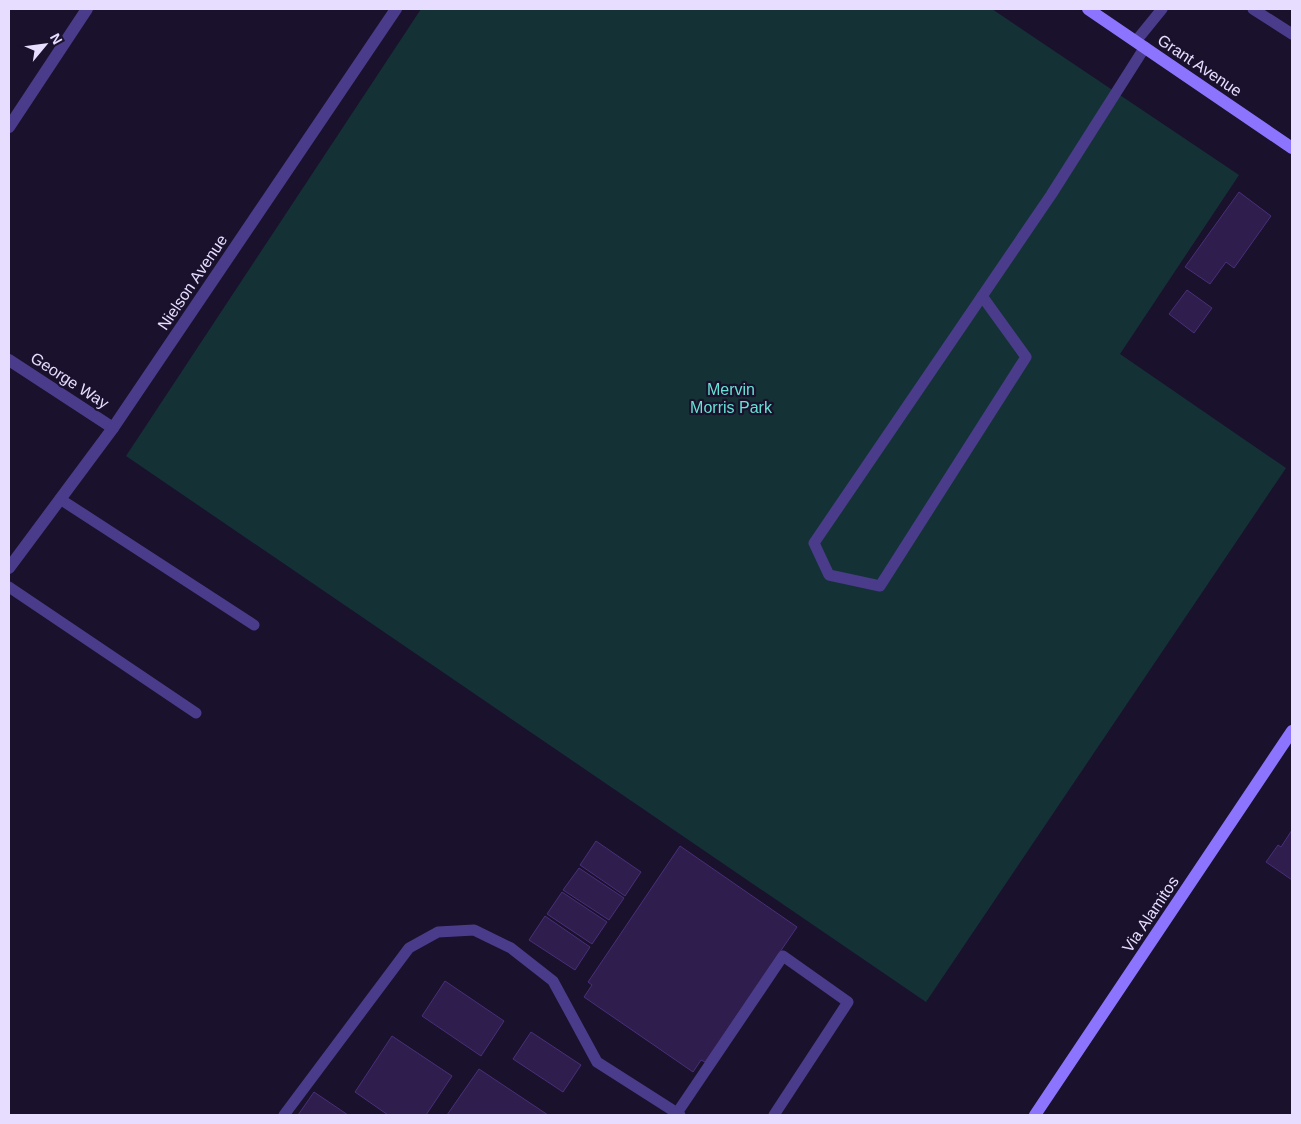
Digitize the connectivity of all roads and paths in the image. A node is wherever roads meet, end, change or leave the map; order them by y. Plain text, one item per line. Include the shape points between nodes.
1 (86, 9) edge
2 (396, 9) edge
3 (1088, 9) edge
4 (1162, 9) edge
5 (1253, 9) edge
6 (1292, 34) edge
7 (1140, 44) junction
8 (9, 127) edge
9 (1292, 148) edge
10 (982, 296) junction
11 (9, 360) edge
12 (113, 428) junction
13 (60, 499) junction
14 (11, 560) edge
15 (9, 587) edge
16 (254, 625) dead end
17 (196, 713) dead end
18 (1292, 731) edge
19 (678, 1114) edge
20 (284, 1115) edge
21 (774, 1115) edge
22 (1035, 1115) edge

1 - 8 street
2 - 12 street, Nielson Avenue
3 - 7 street, Grant Avenue
4 - 7 lane
5 - 6 lane
7 - 9 street, Grant Avenue
7 - 10 lane via 1051,195
10 - 10 lane via 814,544 829,575 880,586 1026,358
11 - 12 street, George Way
12 - 13 street, Nielson Avenue
13 - 14 street, Nielson Avenue
13 - 16 lane
15 - 17 lane
18 - 22 street, Via Alamitos
19 - 20 lane via 597,1062 553,980 511,948 474,930 438,932 409,948
19 - 21 lane via 783,956 848,1002

